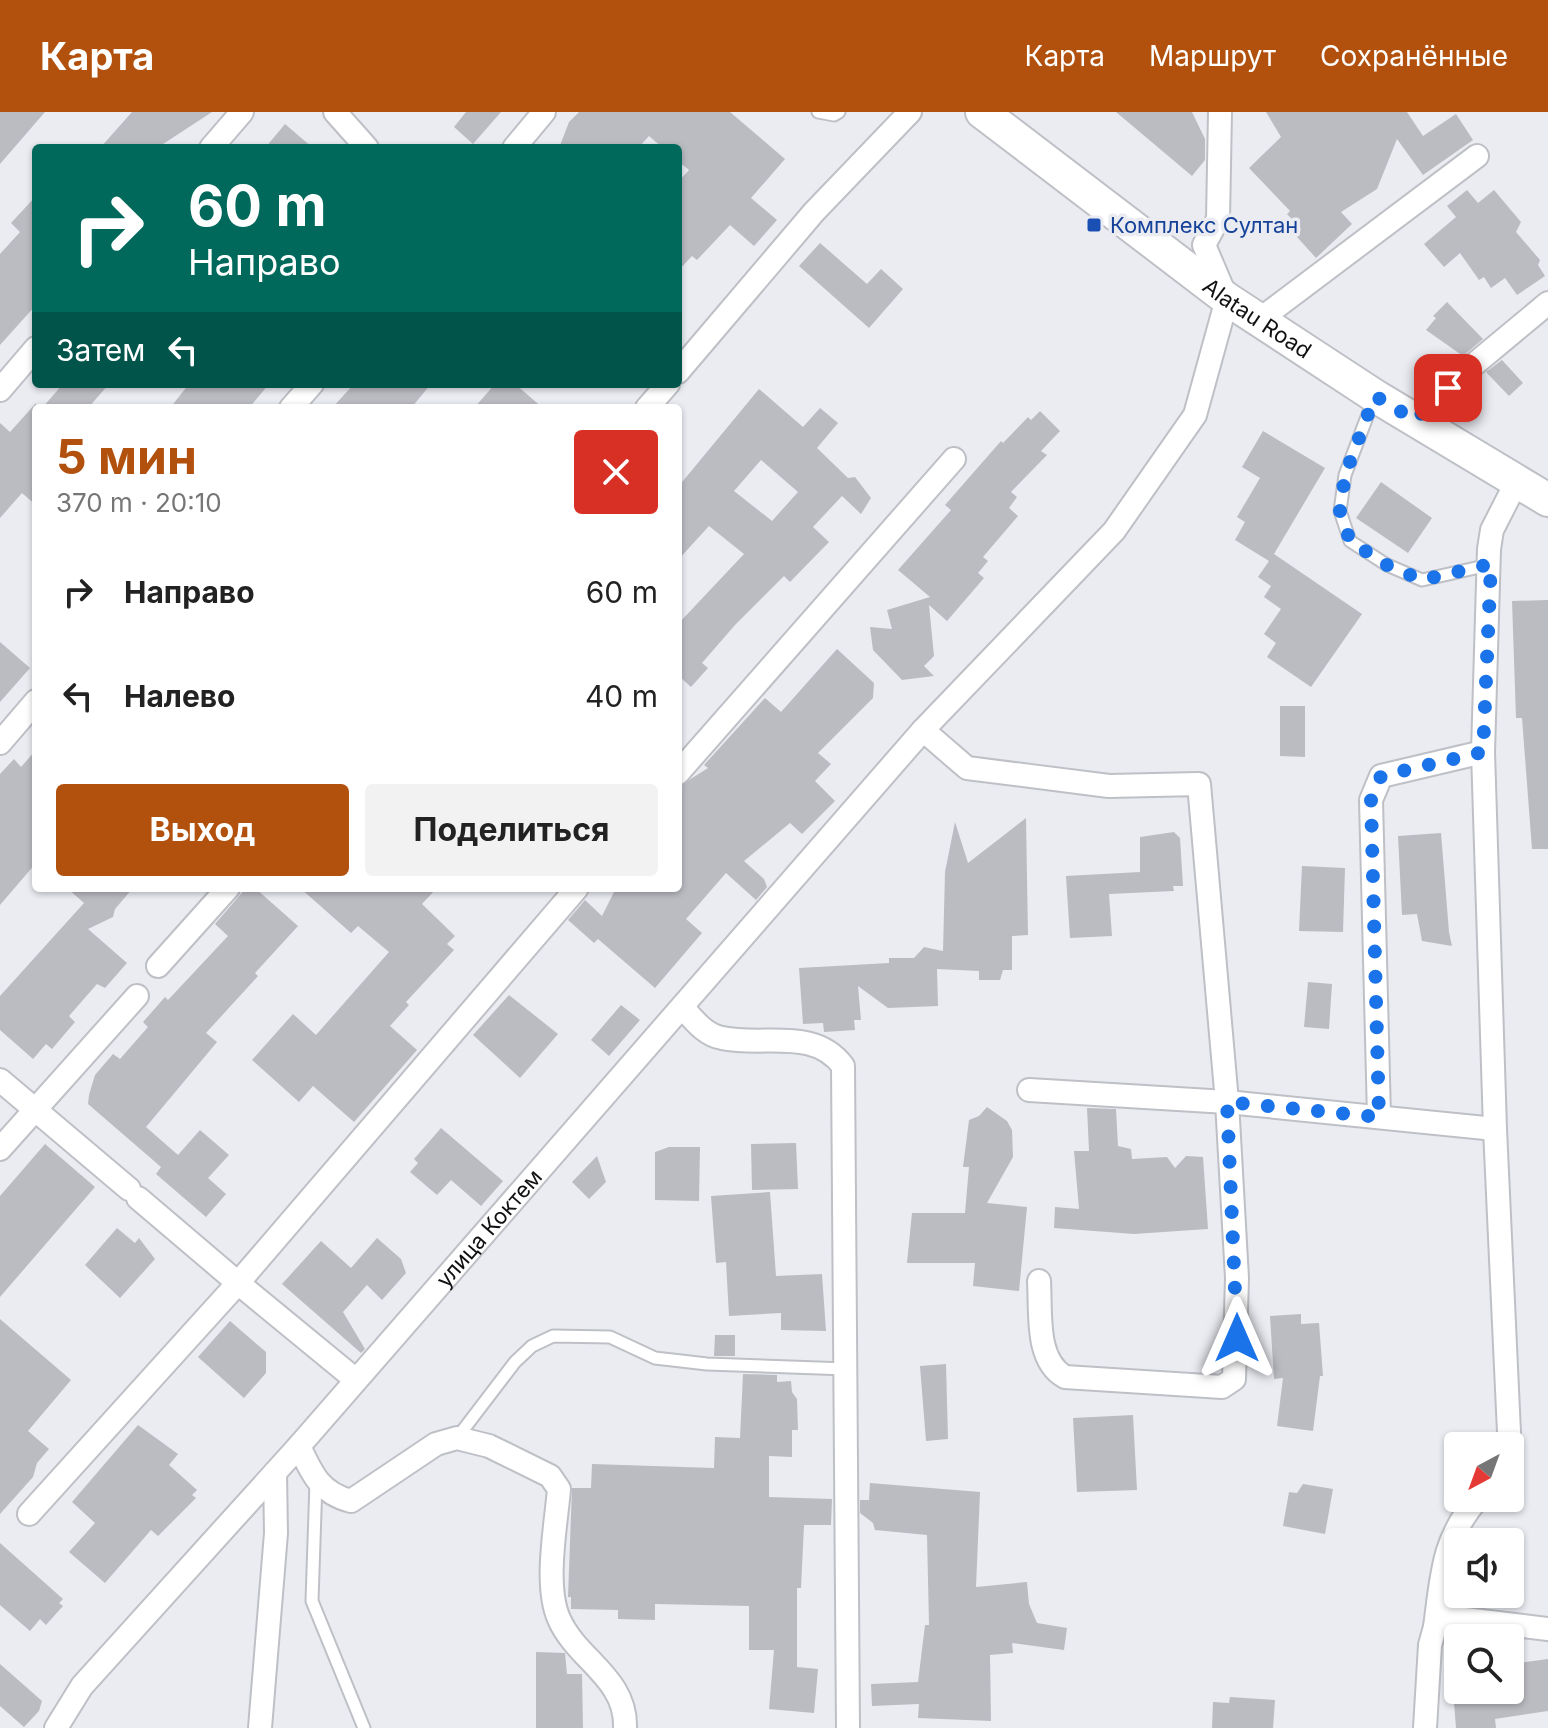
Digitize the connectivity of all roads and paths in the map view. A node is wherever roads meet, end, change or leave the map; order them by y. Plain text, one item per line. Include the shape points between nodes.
1 (242, 112) edge
2 (335, 112) edge
3 (544, 112) edge
4 (818, 112) edge
5 (839, 112) edge
6 (910, 112) edge
7 (982, 112) edge
8 (1220, 112) edge
9 (214, 144) edge
10 (363, 144) edge
11 (517, 144) edge
12 (1477, 156) dead end
13 (1227, 299) junction
14 (1548, 303) edge
15 (1259, 320) junction
16 (32, 353) edge
17 (682, 367) edge
18 (308, 388) edge
19 (664, 388) edge
20 (0, 390) edge
21 (1375, 396) junction
22 (294, 404) edge
23 (650, 404) edge
24 (1415, 420) junction
25 (954, 459) dead end
26 (1517, 481) junction
27 (1548, 500) edge
28 (1491, 564) junction
29 (32, 706) edge
30 (923, 730) junction
31 (0, 743) edge
32 (1483, 752) junction
33 (682, 768) edge
34 (224, 892) edge
35 (574, 892) edge
36 (158, 966) dead end
37 (137, 996) dead end
38 (683, 1008) junction
39 (0, 1080) edge
40 (1029, 1090) dead end
41 (1227, 1102) junction
42 (33, 1111) junction
43 (1379, 1117) junction
44 (1495, 1129) junction
45 (0, 1149) edge
46 (1039, 1281) dead end
47 (238, 1283) junction
48 (848, 1369) junction
49 (356, 1380) junction
50 (1509, 1432) edge
51 (457, 1438) junction
52 (299, 1446) junction
53 (275, 1473) junction
54 (316, 1482) junction
55 (1466, 1512) edge
56 (29, 1514) dead end
57 (1435, 1627) junction
58 (1548, 1629) edge
59 (56, 1728) edge
60 (260, 1728) edge
61 (364, 1728) edge
62 (625, 1728) edge
63 (848, 1728) edge
64 (1425, 1728) edge

1 - 9 street
2 - 10 street
3 - 11 street
4 - 5 lane
6 - 17 street via 814,212
7 - 13 main road, Alatau Road
8 - 13 street via 1218,219 1204,245
12 - 15 street
13 - 15 main road, Alatau Road
13 - 30 street, улица Коктем via 1195,415 1114,531
14 - 24 street
15 - 21 main road, Alatau Road
16 - 20 street
18 - 22 street
19 - 23 street
21 - 24 main road, Alatau Road
21 - 28 lane via 1345,475 1340,511 1350,541 1422,580
24 - 26 main road, Alatau Road
25 - 33 street
26 - 27 main road, Alatau Road
26 - 28 street via 1492,530
28 - 32 street
29 - 31 street
30 - 38 street, улица Коктем
30 - 41 street via 967,768 1109,786 1199,784
32 - 43 street via 1381,776 1371,800
32 - 44 street
34 - 36 street
35 - 47 street
37 - 42 street
38 - 48 street via 721,1038 816,1043 833,1051 843,1066
38 - 49 street, улица Коктем
39 - 42 street
40 - 41 street
41 - 43 street
41 - 46 street via 1237,1278 1237,1368 1228,1385 1065,1377 1052,1369 1045,1355
42 - 45 street
42 - 47 street
43 - 44 street
44 - 50 street
47 - 49 street
47 - 56 street
48 - 51 lane via 655,1358 610,1337 553,1336 515,1362
48 - 63 street
49 - 52 street, улица Коктем
51 - 54 street via 436,1444 351,1501 333,1497
51 - 62 street via 489,1446 550,1476 559,1489 551,1599 560,1622 613,1684 626,1712
52 - 53 street, улица Коктем
52 - 54 street
53 - 59 street, улица Коктем via 82,1686
53 - 60 street via 276,1533
54 - 61 lane via 312,1601
55 - 57 street via 1445,1552
57 - 58 street via 1448,1617
57 - 64 street

